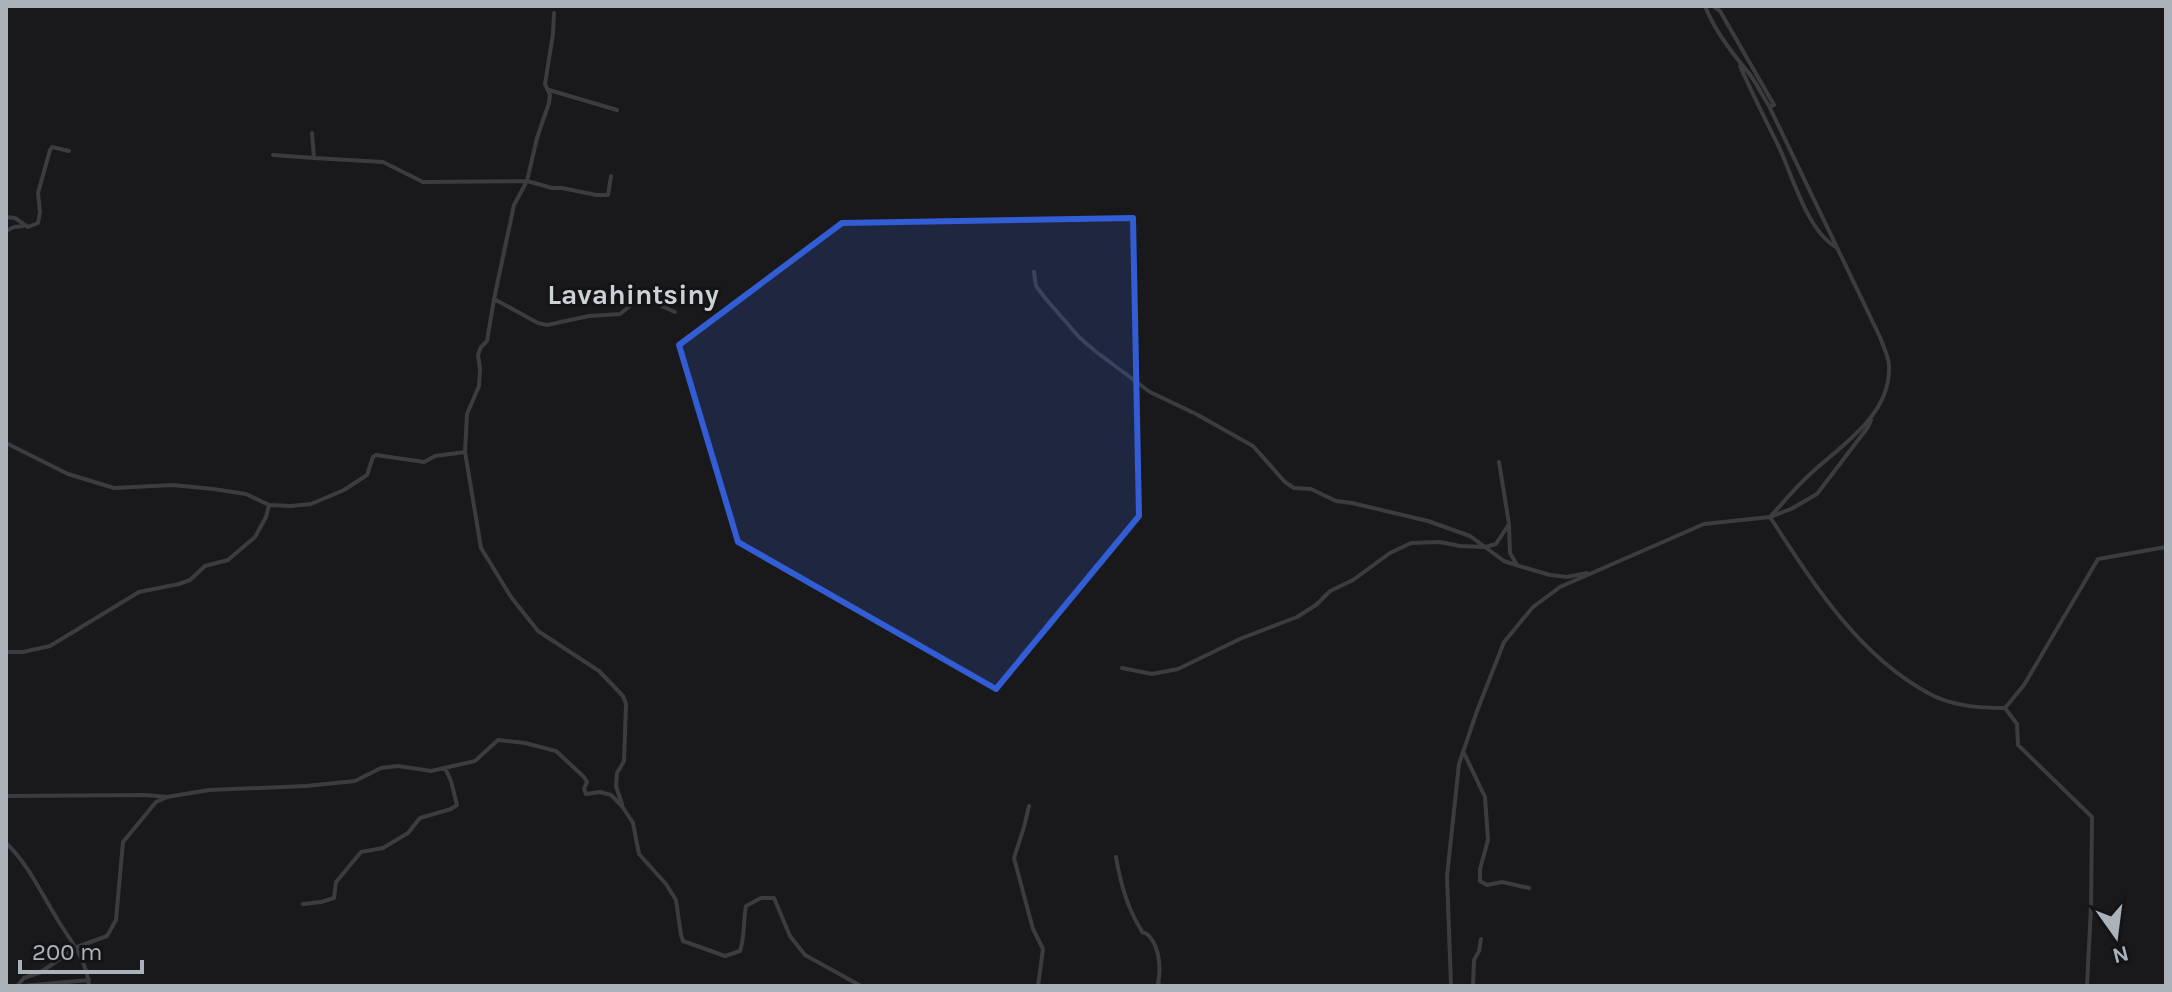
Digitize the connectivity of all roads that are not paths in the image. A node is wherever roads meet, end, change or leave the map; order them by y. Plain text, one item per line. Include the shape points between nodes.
1 (1705, 6) edge
2 (1713, 6) edge
3 (554, 13) dead end
4 (1738, 62) junction
5 (549, 90) junction
6 (1769, 106) junction
7 (617, 110) dead end
8 (312, 133) dead end
9 (69, 151) dead end
10 (273, 155) dead end
11 (314, 158) junction
12 (611, 176) dead end
13 (527, 181) junction
14 (7, 216) edge
15 (25, 226) junction
16 (6, 231) edge
17 (1838, 248) junction
18 (1034, 272) dead end
19 (494, 299) junction
20 (675, 312) dead end
21 (1872, 417) junction
22 (6, 443) edge
23 (465, 452) junction
24 (1499, 462) dead end
25 (269, 505) junction
26 (1770, 517) junction
27 (1509, 524) junction
28 (1485, 547) junction
29 (2166, 547) edge
30 (1519, 566) junction
31 (1594, 572) junction
32 (1550, 575) junction
33 (1560, 587) junction
34 (6, 652) edge
35 (1122, 668) dead end
36 (2005, 708) junction
37 (1463, 751) junction
38 (445, 768) junction
39 (6, 796) edge
40 (167, 797) junction
41 (622, 806) junction
42 (1029, 806) dead end
43 (6, 843) edge
44 (1116, 857) dead end
45 (1529, 888) dead end
46 (303, 904) dead end
47 (1481, 939) dead end
48 (77, 947) junction
49 (89, 983) edge
50 (1159, 985) edge
51 (19, 986) edge
52 (861, 986) edge
53 (1038, 986) edge
54 (1451, 986) edge
55 (1473, 986) edge
56 (2087, 986) edge

1 - 4 street
2 - 6 street via 1748,58 1774,105
3 - 5 street via 545,84
4 - 6 street
4 - 17 street via 1801,199 1827,242
5 - 7 street
5 - 13 street
6 - 17 street
8 - 11 street
9 - 15 street via 50,150 38,193 39,220
10 - 11 street
11 - 13 street via 383,162 423,182
12 - 13 street via 608,195
13 - 19 street via 514,205
14 - 15 street
15 - 16 street
17 - 21 street via 1889,365
18 - 28 street via 1045,298 1095,351 1150,392 1253,446 1294,488 1428,521
19 - 20 street via 547,325 620,314 646,299
19 - 23 street via 487,341 478,355 479,386 467,414
21 - 26 street
21 - 26 street via 1817,494
22 - 25 street via 68,474 114,488 213,489 246,494
23 - 25 street via 424,462 376,455 367,475 344,490 311,504
23 - 41 street via 481,548 511,597 538,631 599,671 623,696 624,761 616,786
24 - 27 street
25 - 34 street via 255,537 228,560 205,566 179,584 139,592 50,646
26 - 31 street via 1704,524
26 - 36 street via 1809,578 1887,665 1930,695 1972,707
27 - 28 street via 1496,544
27 - 30 street via 1510,553
28 - 30 street
28 - 35 street via 1411,543 1297,617 1178,669 1152,674
29 - 36 street via 2098,559
30 - 32 street
31 - 32 street
31 - 33 street
32 - 33 street
33 - 37 street via 1533,607 1504,642
36 - 56 street via 2017,724 2018,745 2092,817
37 - 45 street via 1485,797 1488,840 1480,881
37 - 54 street via 1447,876
38 - 40 street via 398,766 355,781
38 - 41 street via 475,761 498,740 525,743 556,751 584,777 586,794 611,795
38 - 46 street via 457,805 420,818 408,833 383,848 361,852 336,882 334,898
39 - 40 street
40 - 48 street via 156,802 123,842 116,920 107,936
41 - 52 street via 633,823 639,854 676,900 683,941 725,956 740,951 746,906 774,898 790,936 805,955
42 - 53 street via 1014,858 1043,949
43 - 48 street via 22,858
44 - 50 street via 1124,894 1156,952
47 - 55 street
48 - 49 street
48 - 51 street
49 - 51 street

